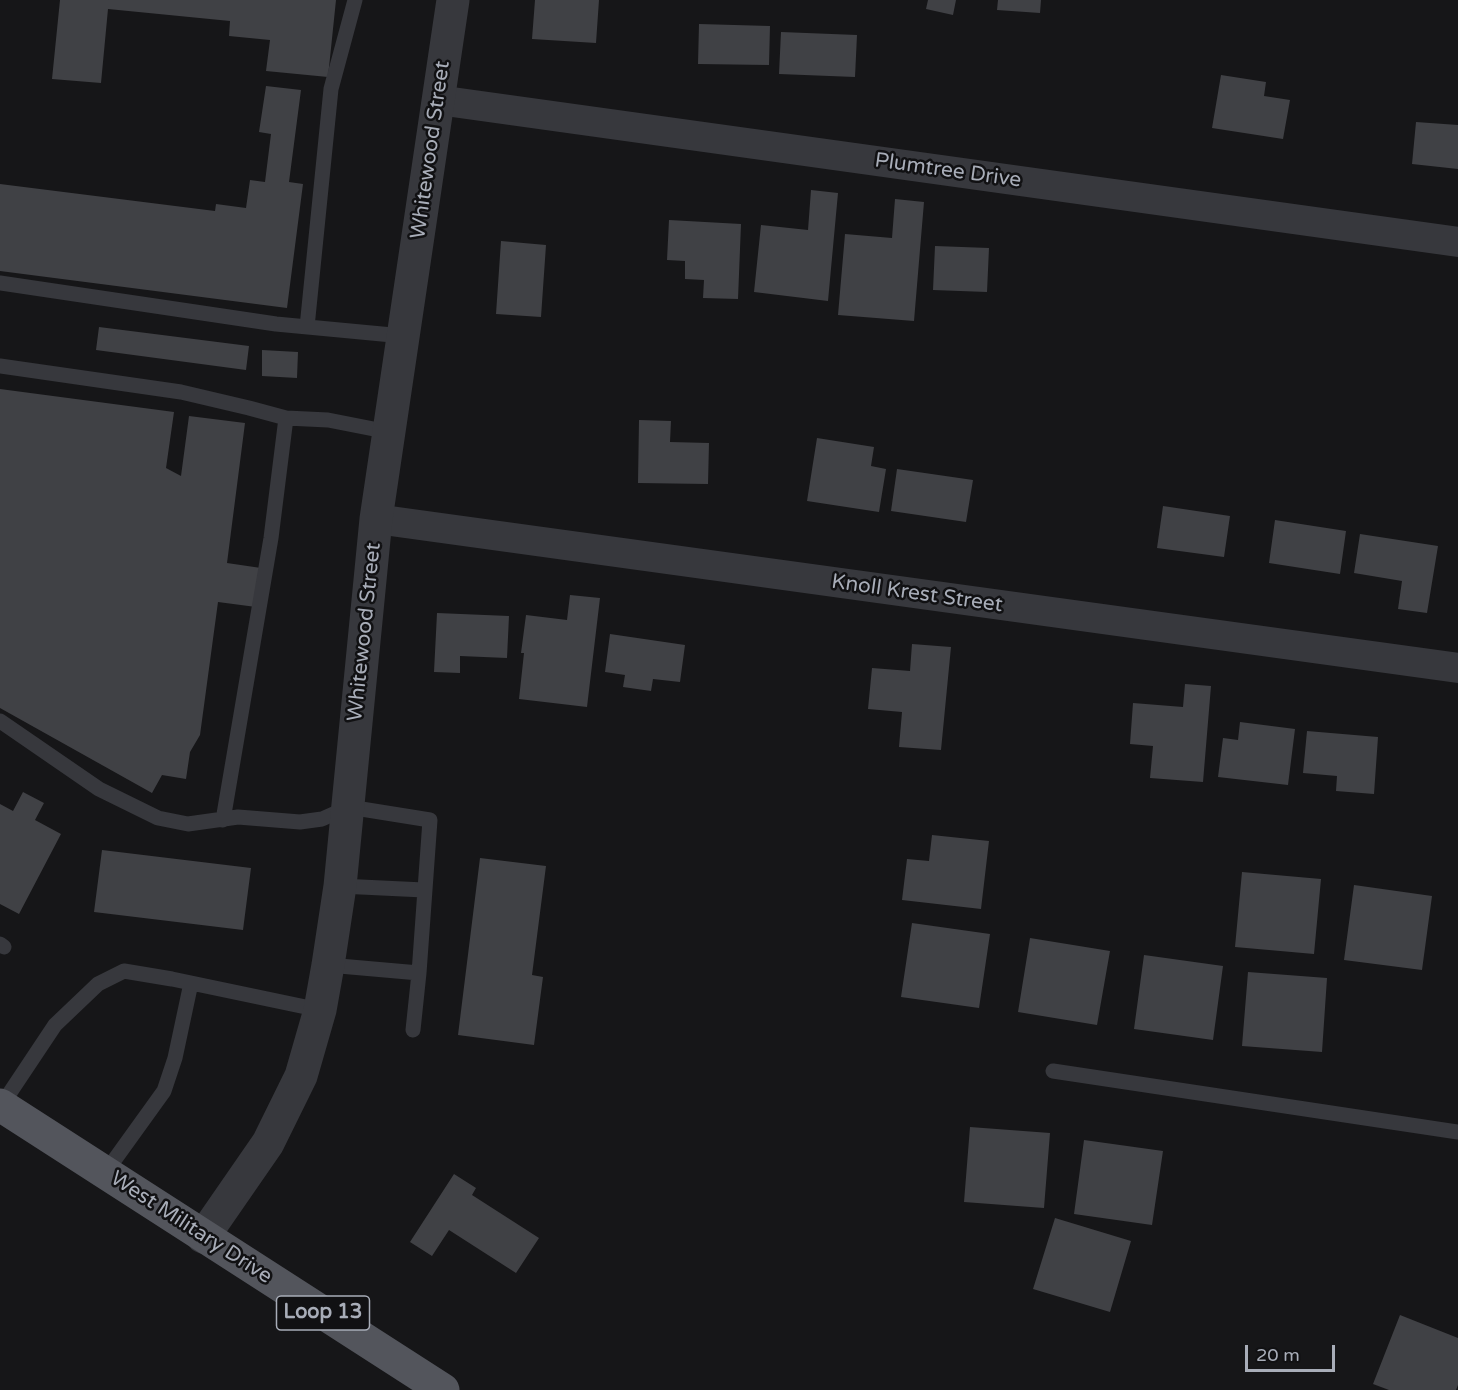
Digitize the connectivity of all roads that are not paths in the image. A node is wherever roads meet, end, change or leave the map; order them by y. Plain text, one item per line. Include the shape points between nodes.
1 (355, 0) edge
2 (453, 0) edge
3 (438, 100) junction
4 (1458, 242) edge
5 (0, 283) edge
6 (307, 327) junction
7 (403, 336) junction
8 (0, 366) edge
9 (286, 418) junction
10 (389, 432) junction
11 (376, 519) junction
12 (1458, 668) edge
13 (0, 721) edge
14 (348, 807) junction
15 (223, 819) junction
16 (340, 886) junction
17 (424, 890) junction
18 (328, 966) junction
19 (419, 974) junction
20 (191, 983) junction
21 (320, 1010) junction
22 (413, 1030) dead end
23 (1053, 1071) dead end
24 (1, 1106) edge
25 (1458, 1132) edge
26 (105, 1173) junction
27 (203, 1237) junction
28 (443, 1390) edge

1 - 6 lane via 331,89
2 - 3 street, Whitewood Street
3 - 4 street, Plumtree Drive
3 - 7 street, Whitewood Street
5 - 6 lane
6 - 7 lane
7 - 10 street, Whitewood Street
8 - 9 lane via 181,392
9 - 10 lane via 328,420
9 - 15 lane
10 - 11 street, Whitewood Street
11 - 12 street, Knoll Krest Street
11 - 14 street, Whitewood Street
13 - 15 lane via 99,789 158,818 188,824
14 - 15 lane via 322,819 300,822
14 - 16 street, Whitewood Street
14 - 17 lane via 430,820
16 - 17 lane
16 - 18 street, Whitewood Street
17 - 19 lane
18 - 19 lane
18 - 21 street, Whitewood Street
19 - 22 lane
20 - 21 lane
20 - 24 lane via 124,971 98,984 55,1025
20 - 26 lane via 164,1091
21 - 27 street, Whitewood Street via 301,1076 268,1143
23 - 25 lane
24 - 26 main road, West Military Drive / Loop 13
26 - 27 main road, West Military Drive / Loop 13
27 - 28 main road, West Military Drive / Loop 13

